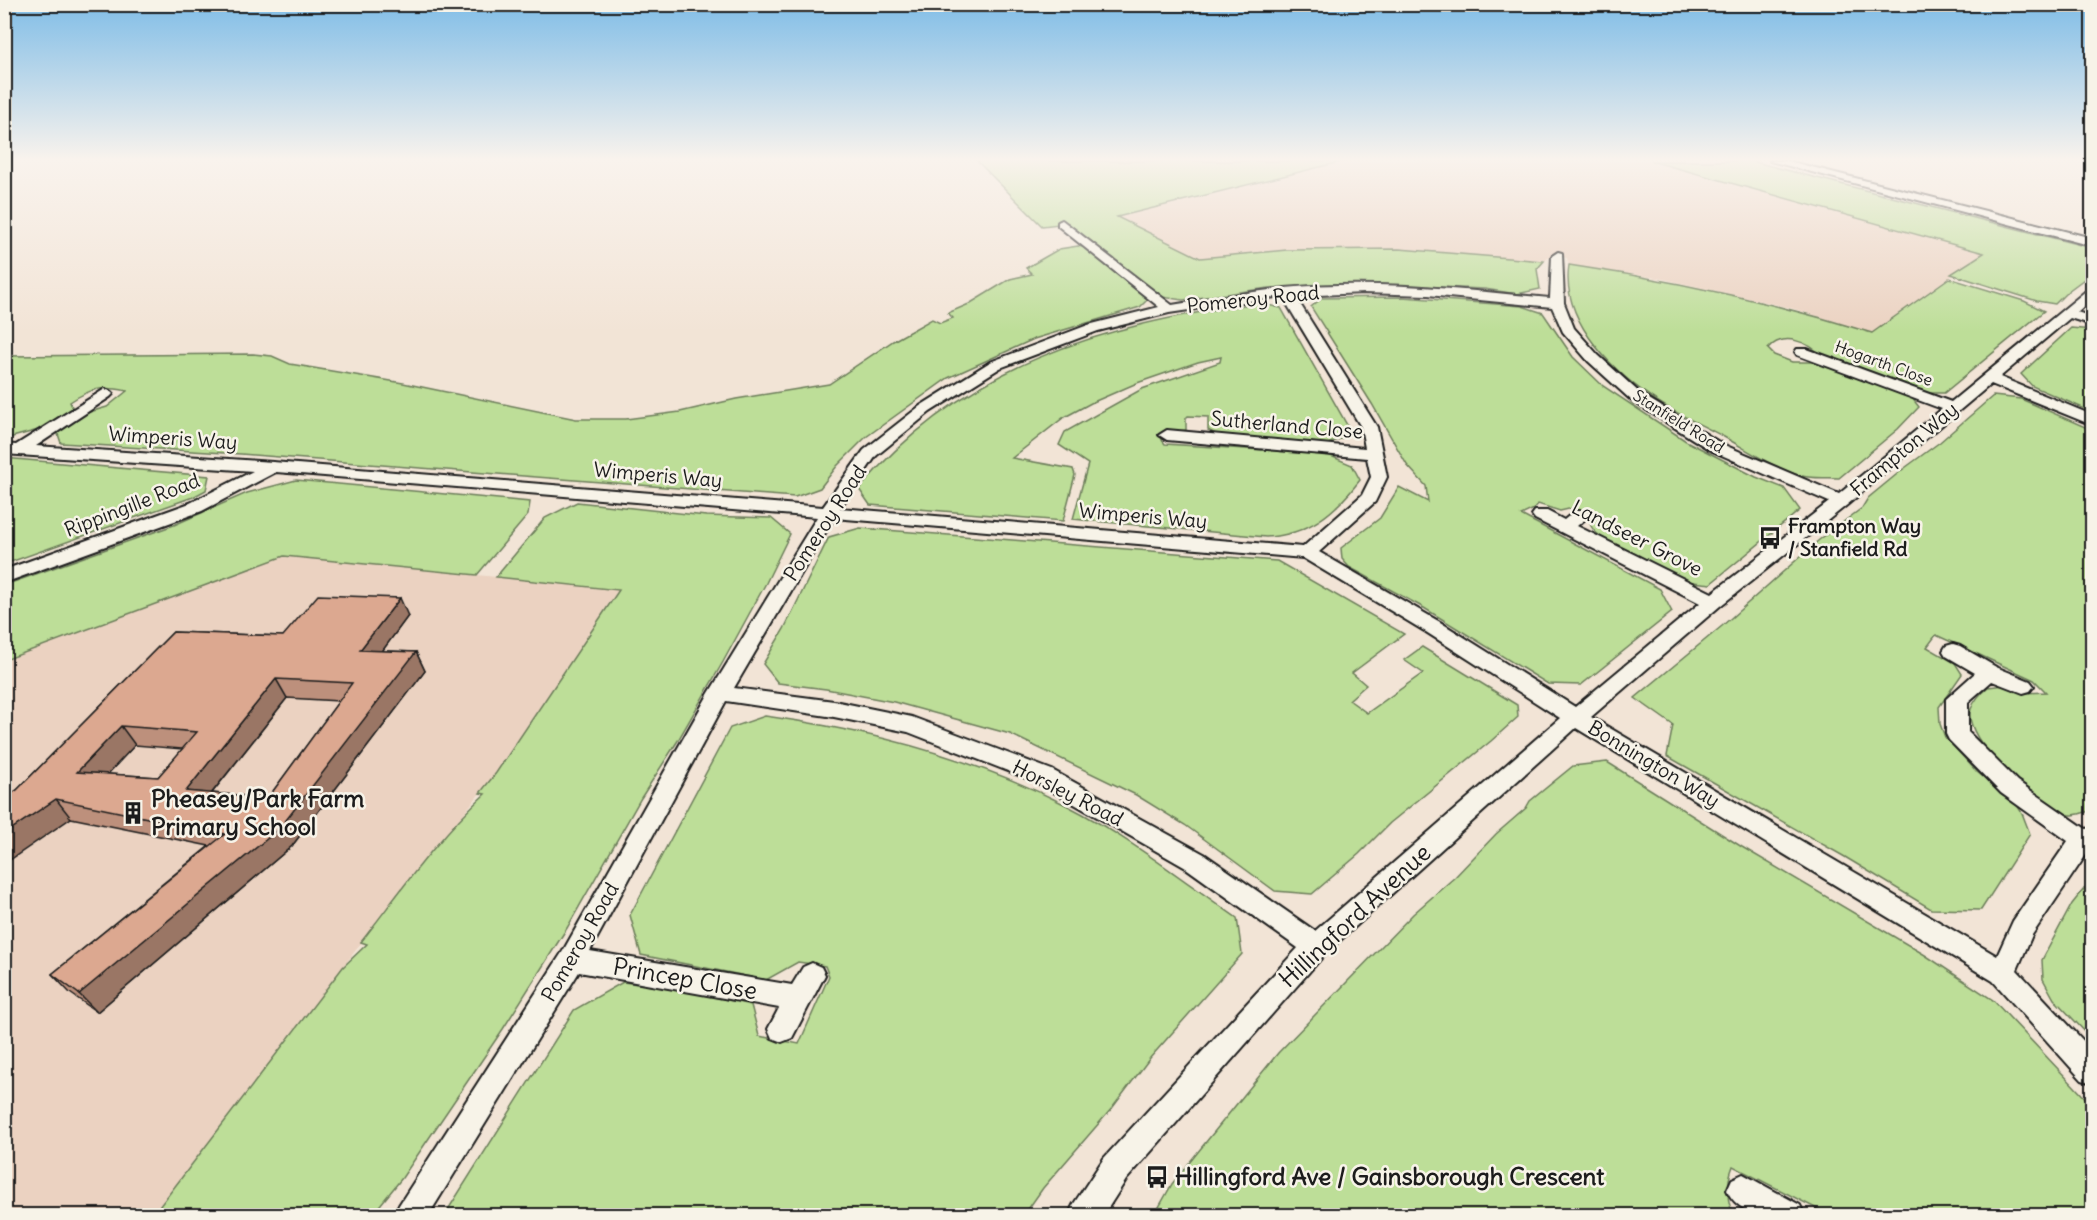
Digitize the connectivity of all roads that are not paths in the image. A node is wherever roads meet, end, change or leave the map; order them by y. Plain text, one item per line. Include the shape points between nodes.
1 (1998, 218) edge
2 (1062, 224) dead end
3 (2092, 242) edge
4 (1557, 258) dead end
5 (1286, 292) junction
6 (2092, 293) edge
7 (1557, 303) junction
8 (1169, 309) junction
9 (2067, 313) junction
10 (2092, 321) edge
11 (1802, 352) dead end
12 (1989, 378) junction
13 (105, 394) dead end
14 (1953, 408) junction
15 (1198, 420) dead end
16 (2092, 420) edge
17 (1167, 435) dead end
18 (1196, 437) junction
19 (12, 449) edge
20 (1373, 454) junction
21 (273, 466) junction
22 (1840, 501) junction
23 (829, 511) junction
24 (1581, 514) dead end
25 (1541, 515) dead end
26 (1565, 527) junction
27 (1308, 553) junction
28 (4, 577) edge
29 (1713, 602) junction
30 (1953, 651) dead end
31 (1989, 672) junction
32 (2023, 686) dead end
33 (720, 693) junction
34 (1575, 717) junction
35 (2088, 838) edge
36 (1317, 946) junction
37 (572, 959) junction
38 (2002, 973) junction
39 (812, 975) dead end
40 (799, 999) junction
41 (782, 1029) dead end
42 (2092, 1070) edge
43 (1743, 1190) dead end
44 (410, 1215) edge
45 (1084, 1215) edge
46 (1789, 1215) edge

1 - 3 street
2 - 8 street
4 - 7 street, Stanfield Road
5 - 7 street, Pomeroy Road via 1428,291
5 - 8 street, Pomeroy Road
5 - 20 street via 1369,427
6 - 9 street, Frampton Way
7 - 22 street, Stanfield Road via 1568,329 1636,397 1716,447
8 - 23 street, Pomeroy Road via 1093,328 995,365 925,409 870,453
9 - 10 street
9 - 12 street, Frampton Way
11 - 14 street, Hogarth Close
12 - 14 street, Frampton Way
12 - 16 street
13 - 19 street
14 - 22 street, Frampton Way
15 - 18 street, Sutherland Close
17 - 18 street, Sutherland Close
18 - 20 street, Sutherland Close
19 - 21 street, Wimperis Way
20 - 27 street via 1379,477 1370,498
21 - 23 street, Wimperis Way
21 - 28 street, Rippingille Road via 196,507
22 - 29 street, Frampton Way
23 - 27 street, Wimperis Way
23 - 33 street, Pomeroy Road
24 - 26 street
25 - 26 street, Landseer Grove
26 - 29 street, Landseer Grove
27 - 34 street, Bonnington Way
29 - 34 street, Frampton Way
30 - 31 street
31 - 32 street
31 - 35 street via 1957,699 1957,734 2009,787
33 - 36 street, Horsley Road via 912,725 1044,776 1195,861
33 - 37 street, Pomeroy Road
34 - 36 street, Hillingford Avenue
34 - 38 street, Bonnington Way
35 - 38 street via 2022,929
36 - 45 street, Hillingford Avenue via 1115,1169
37 - 40 street, Princep Close
37 - 44 street, Pomeroy Road
38 - 42 street, Bonnington Way
39 - 40 street
40 - 41 street
43 - 46 street

